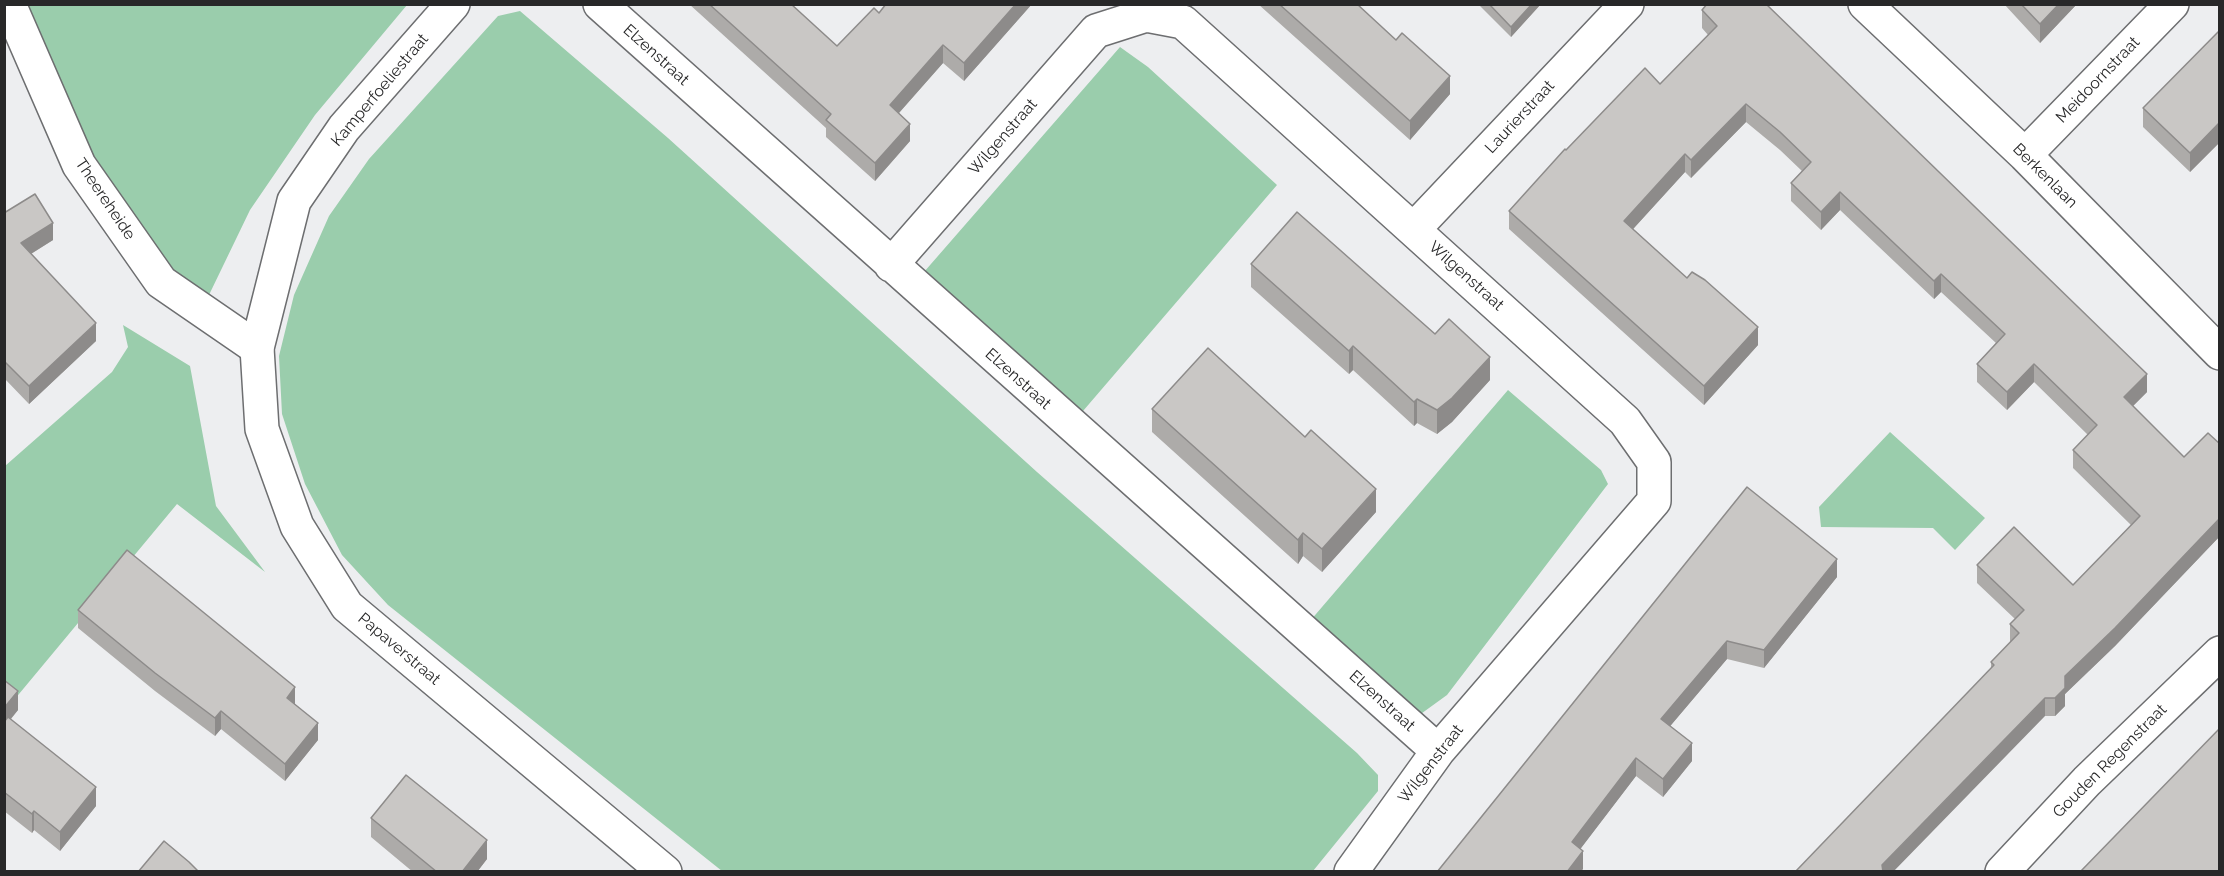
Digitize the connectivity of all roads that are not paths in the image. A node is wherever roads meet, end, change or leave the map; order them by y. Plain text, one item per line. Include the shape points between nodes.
1 (9, 4) edge
2 (453, 4) edge
3 (600, 4) edge
4 (1627, 4) edge
5 (1865, 4) edge
6 (2172, 4) edge
7 (2025, 154) junction
8 (1414, 229) junction
9 (891, 265) junction
10 (257, 348) junction
11 (2220, 353) edge
12 (2220, 653) edge
13 (1438, 751) junction
14 (665, 872) edge
15 (1351, 872) edge
16 (2002, 872) edge

1 - 10 street, Theereheide via 79,165 161,282
2 - 10 street, Kamperfoeliestraat via 344,128 294,201
3 - 9 street, Elzenstraat
4 - 8 street, Laurierstraat
5 - 7 street, Berkenlaan
6 - 7 street, Meidoornstraat
7 - 11 street, Berkenlaan
8 - 9 street, Wilgenstraat via 1183,22 1146,15 1096,31
8 - 13 street, Wilgenstraat via 1625,421 1654,462 1654,501
9 - 13 street, Elzenstraat
10 - 14 street, Papaverstraat via 262,429 297,526 347,606
12 - 16 street, Gouden Regenstraat via 2087,781
13 - 15 street, Wilgenstraat

